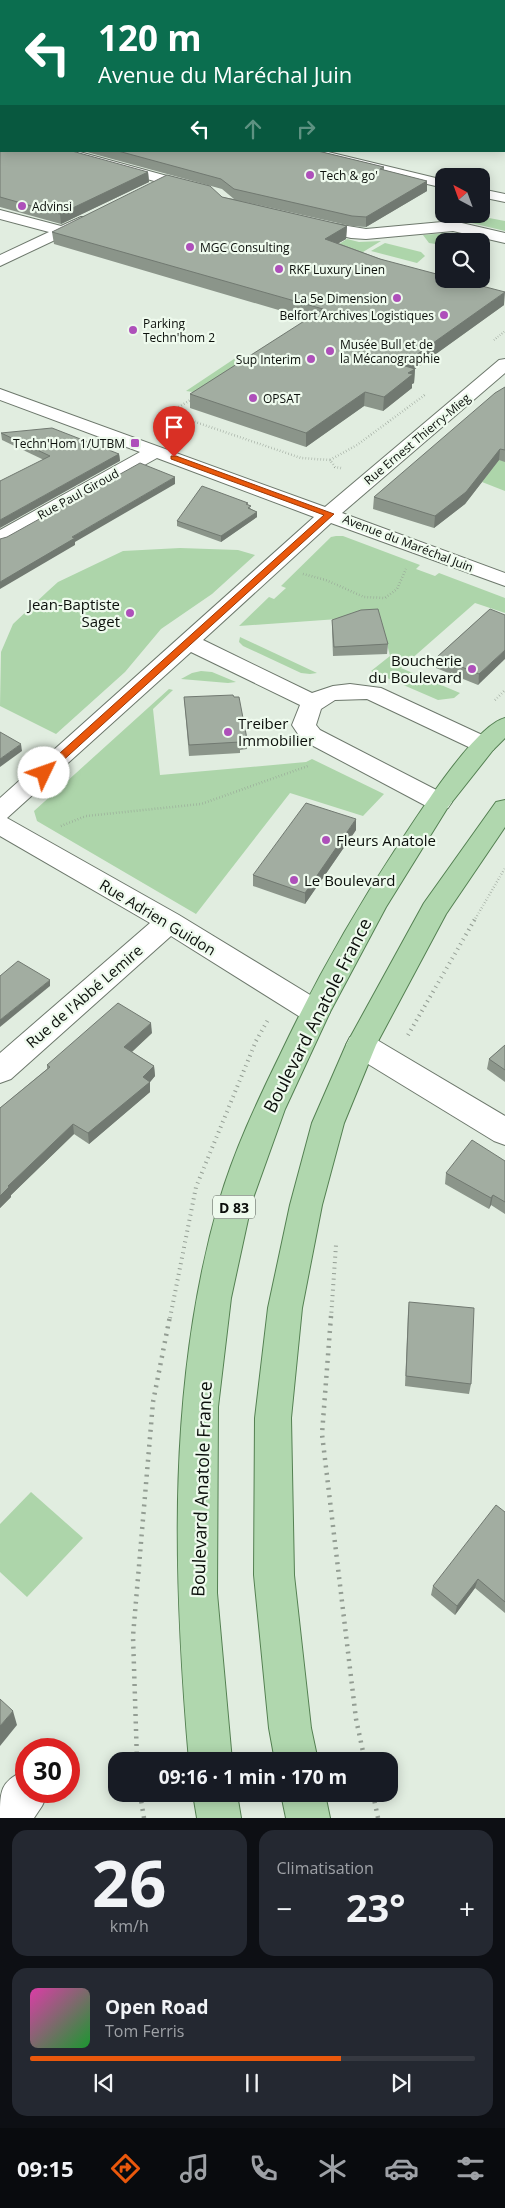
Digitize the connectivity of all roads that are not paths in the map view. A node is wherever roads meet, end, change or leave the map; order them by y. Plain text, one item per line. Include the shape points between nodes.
1 (63, 152) edge
2 (310, 152) edge
3 (163, 180) junction
4 (435, 182) edge
5 (146, 191) edge
6 (208, 192) edge
7 (490, 195) edge
8 (503, 197) edge
9 (102, 212) edge
10 (0, 214) edge
11 (297, 221) edge
12 (0, 229) edge
13 (63, 231) junction
14 (505, 238) edge
15 (42, 241) junction
16 (0, 261) edge
17 (505, 364) edge
18 (0, 394) edge
19 (156, 451) junction
20 (330, 514) junction
21 (0, 538) edge
22 (505, 580) edge
23 (189, 642) junction
24 (313, 702) junction
25 (494, 735) edge
26 (439, 802) junction
27 (505, 808) edge
28 (0, 812) edge
29 (0, 825) edge
30 (169, 922) junction
31 (315, 1012) junction
32 (361, 1046) junction
33 (0, 1071) edge
34 (505, 1132) edge
35 (209, 1752) edge
36 (294, 1752) edge
37 (216, 1802) edge
38 (305, 1802) edge
39 (18, 1803) edge
40 (7, 1818) edge
41 (219, 1818) edge
42 (308, 1818) edge

1 - 3 street
2 - 4 street
3 - 5 street
3 - 6 street
7 - 8 street
9 - 13 street
10 - 13 street
11 - 14 street via 358,234 453,226
12 - 15 street
13 - 15 street
15 - 16 street
17 - 20 street, Rue Ernest Thierry-Mieg
18 - 19 street, Avenue du Maréchal Juin
19 - 20 street, Avenue du Maréchal Juin
19 - 21 street, Rue Paul Giroud
20 - 22 street, Avenue du Maréchal Juin
20 - 23 street, Rue Ernest Thierry-Mieg
23 - 24 street
23 - 28 street, Rue Ernest Thierry-Mieg
24 - 25 street via 357,690
24 - 26 street via 304,725 310,735
25 - 26 main road, Boulevard Anatole France / D 83
26 - 31 main road, Boulevard Anatole France / D 83 via 373,905
27 - 32 main road via 434,910
29 - 30 street, Rue Adrien Guidon
30 - 31 street, Rue Adrien Guidon
30 - 33 street, Rue de l'Abbé Lemire
31 - 35 main road, Boulevard Anatole France / D 83 via 269,1109 236,1201 214,1298 200,1407 197,1593
32 - 34 street
32 - 36 main road via 328,1123 306,1205 285,1308 273,1418 274,1575
37 - 41 main road
38 - 42 main road
39 - 40 street

